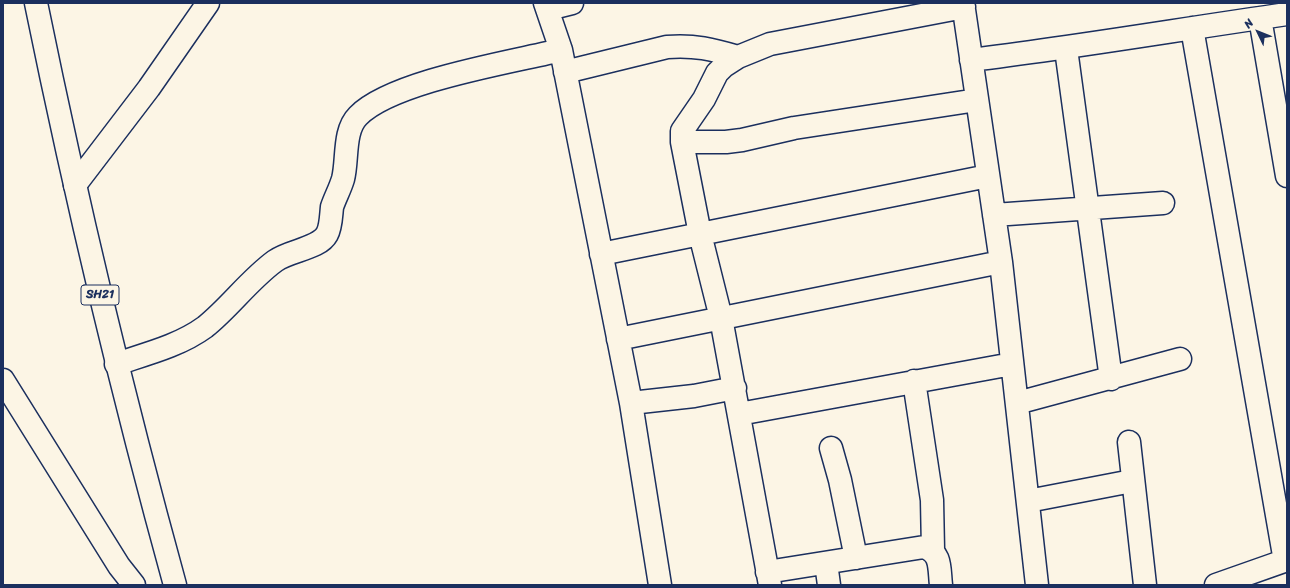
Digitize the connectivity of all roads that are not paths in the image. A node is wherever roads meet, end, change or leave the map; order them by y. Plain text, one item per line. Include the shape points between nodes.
1 (36, 3) edge
2 (208, 3) edge
3 (572, 3) edge
4 (963, 5) edge
5 (547, 6) edge
6 (1287, 14) edge
7 (1260, 18) junction
8 (1192, 28) junction
9 (1066, 49) junction
10 (561, 50) junction
11 (738, 57) junction
12 (971, 60) junction
13 (565, 72) junction
14 (977, 100) junction
15 (682, 142) junction
16 (988, 176) junction
17 (1287, 176) edge
18 (75, 185) junction
19 (1163, 203) dead end
20 (1089, 208) junction
21 (994, 215) junction
22 (700, 234) junction
23 (601, 254) junction
24 (1001, 262) junction
25 (721, 318) junction
26 (618, 339) junction
27 (1180, 359) dead end
28 (116, 364) junction
29 (1012, 364) junction
30 (1111, 379) junction
31 (3, 380) edge
32 (914, 381) junction
33 (735, 388) junction
34 (631, 403) junction
35 (1017, 403) junction
36 (739, 414) junction
37 (1129, 442) dead end
38 (831, 448) dead end
39 (1132, 481) junction
40 (1028, 501) junction
41 (933, 550) junction
42 (856, 558) junction
43 (1286, 560) edge
44 (826, 563) junction
45 (768, 578) edge
46 (134, 585) edge
47 (175, 585) edge
48 (660, 585) edge
49 (830, 585) edge
50 (941, 585) edge
51 (1037, 585) edge
52 (1145, 585) edge
53 (1216, 585) edge

1 - 18 street, SH21
2 - 18 street via 149,88
3 - 5 street
4 - 11 street via 770,44
4 - 12 street
5 - 10 street
6 - 7 street
7 - 8 street
7 - 17 street
8 - 9 street
8 - 43 street
9 - 12 street
9 - 20 street
10 - 13 street
10 - 28 street via 434,80 392,95 369,107 357,117 348,136 343,179 324,240 275,260 219,314 193,335 171,346
11 - 13 street via 707,48 667,47
11 - 15 street via 717,73 707,94 682,131
12 - 14 street
13 - 23 street
14 - 15 street via 794,128 742,140
14 - 16 street
15 - 22 street
16 - 21 street
16 - 22 street
18 - 28 street, SH21
19 - 20 street
20 - 21 street
20 - 30 street
21 - 24 street
22 - 23 street
22 - 25 street
23 - 26 street
24 - 25 street
24 - 29 street
25 - 26 street
25 - 33 street
26 - 34 street
27 - 30 street
28 - 47 street, SH21
29 - 32 street
29 - 35 street
30 - 35 street
31 - 46 street via 119,566
32 - 36 street
32 - 41 street via 932,500
33 - 34 street via 694,396
33 - 36 street
34 - 48 street
35 - 40 street
36 - 45 street
37 - 39 street
38 - 42 street
39 - 40 street
39 - 52 street
40 - 51 street
41 - 42 street via 924,547
41 - 50 street via 937,555
42 - 44 street
43 - 53 street
44 - 45 street
44 - 49 street

